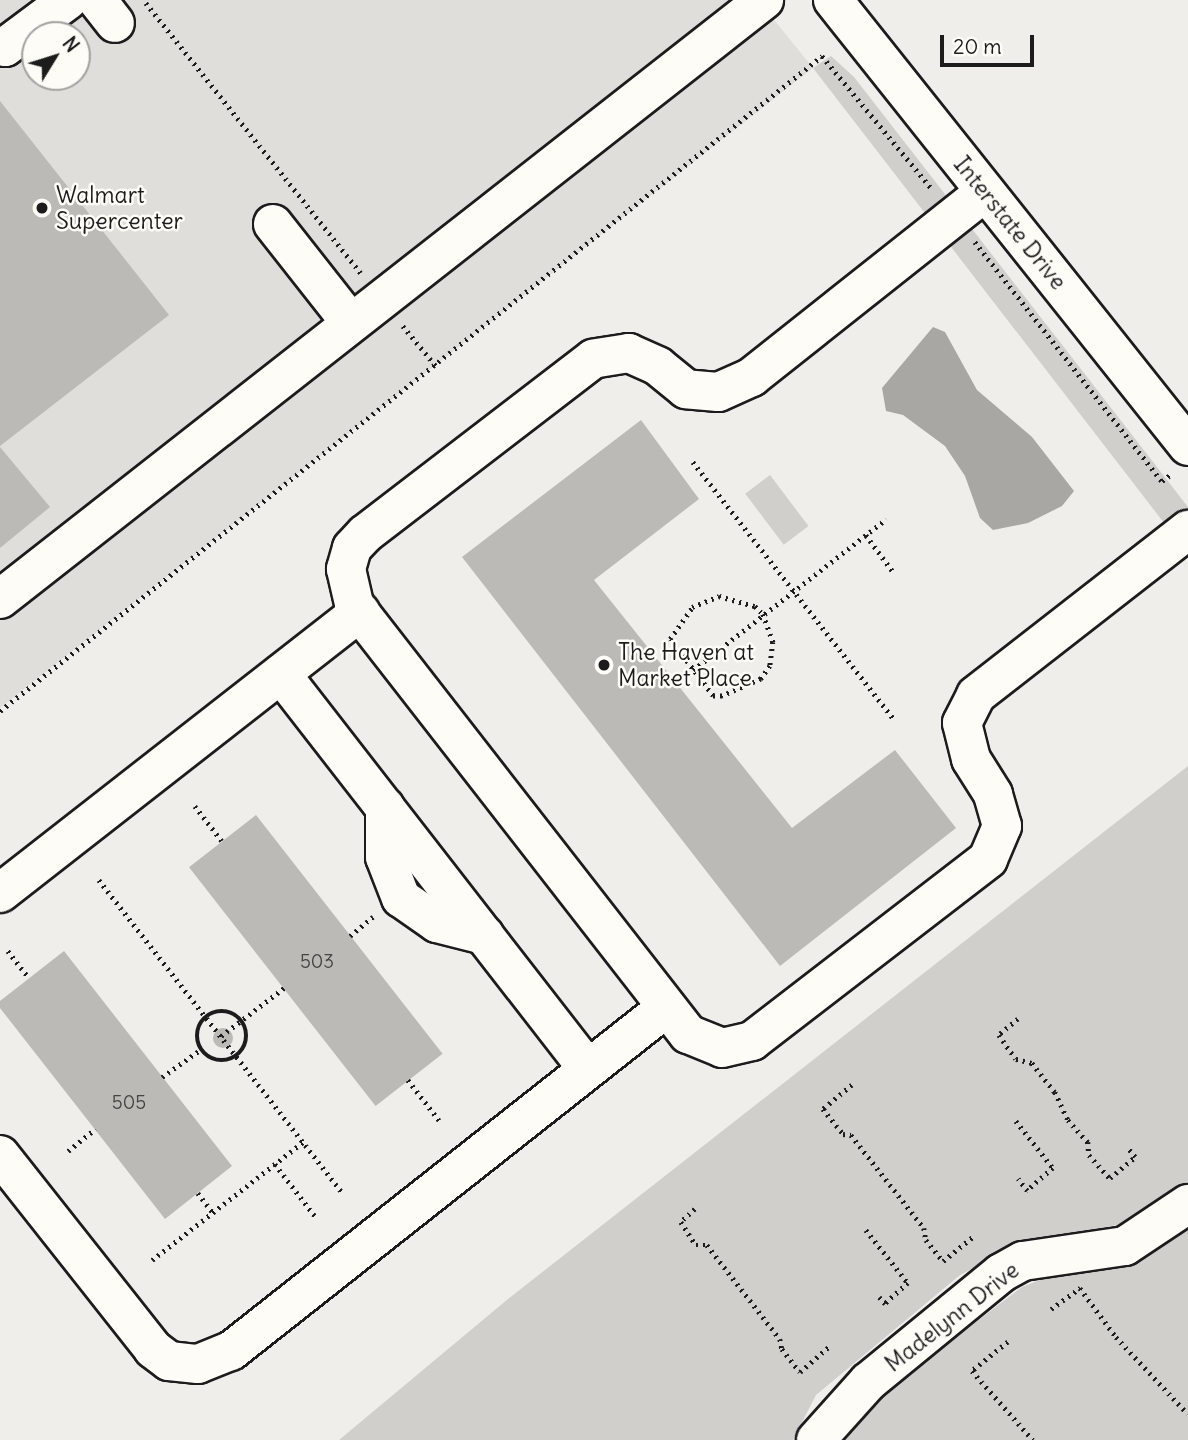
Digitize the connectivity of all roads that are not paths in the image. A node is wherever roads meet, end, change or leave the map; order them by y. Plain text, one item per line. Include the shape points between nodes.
1 (68, 0) edge
2 (764, 0) edge
3 (833, 0) edge
4 (0, 46) edge
5 (985, 192) junction
6 (273, 224) dead end
7 (351, 323) junction
8 (1188, 446) edge
9 (1188, 530) edge
10 (0, 599) edge
11 (360, 612) junction
12 (281, 674) junction
13 (0, 893) edge
14 (667, 1007) junction
15 (588, 1069) junction
16 (0, 1155) edge
17 (1188, 1204) edge
18 (816, 1440) edge

1 - 4 main road via 5,47
2 - 7 main road
3 - 5 main road, Interstate Drive
5 - 8 main road, Interstate Drive
5 - 11 main road via 740,382 718,392 687,389 629,352 593,359 352,548 346,569
6 - 7 main road
7 - 10 main road
9 - 14 main road via 976,695 962,723 971,758 993,794 1002,826 988,859 752,1041 722,1048 688,1034
11 - 12 main road
11 - 14 main road
12 - 13 main road
12 - 15 main road
14 - 15 main road
15 - 16 main road via 231,1351 198,1364 169,1361 153,1349
17 - 18 main road, Madelynn Drive via 1125,1246 1036,1258 1001,1273 868,1382

